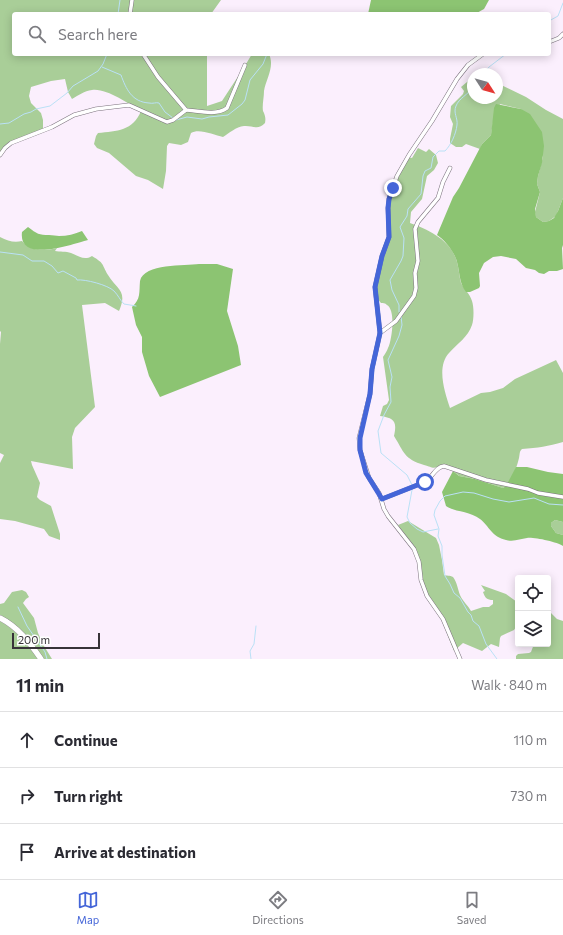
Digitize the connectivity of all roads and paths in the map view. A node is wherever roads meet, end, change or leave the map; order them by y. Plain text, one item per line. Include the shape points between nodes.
1 (132, 0) edge
2 (130, 12) edge
3 (563, 34) edge
4 (551, 41) edge
5 (144, 56) edge
6 (480, 56) edge
7 (245, 65) dead end
8 (186, 110) junction
9 (0, 155) edge
10 (450, 168) dead end
11 (380, 333) junction
12 (563, 496) edge
13 (382, 499) junction
14 (0, 618) edge
15 (40, 658) edge
16 (460, 659) edge

1 - 2 street
3 - 4 street
5 - 8 street
6 - 11 street via 468,65 457,79 397,176 388,203 389,237 375,287
7 - 8 street via 227,108 210,112
8 - 9 street via 167,122 128,106 96,109 74,115 52,127 11,143
10 - 11 street via 438,198 415,229 418,261 414,273 414,296 396,321
11 - 13 street via 359,443 366,473
12 - 13 street via 538,493 486,480 444,466 438,468 425,482
13 - 16 street via 384,510 417,555 421,580 427,596 443,619
14 - 15 main road via 21,633

